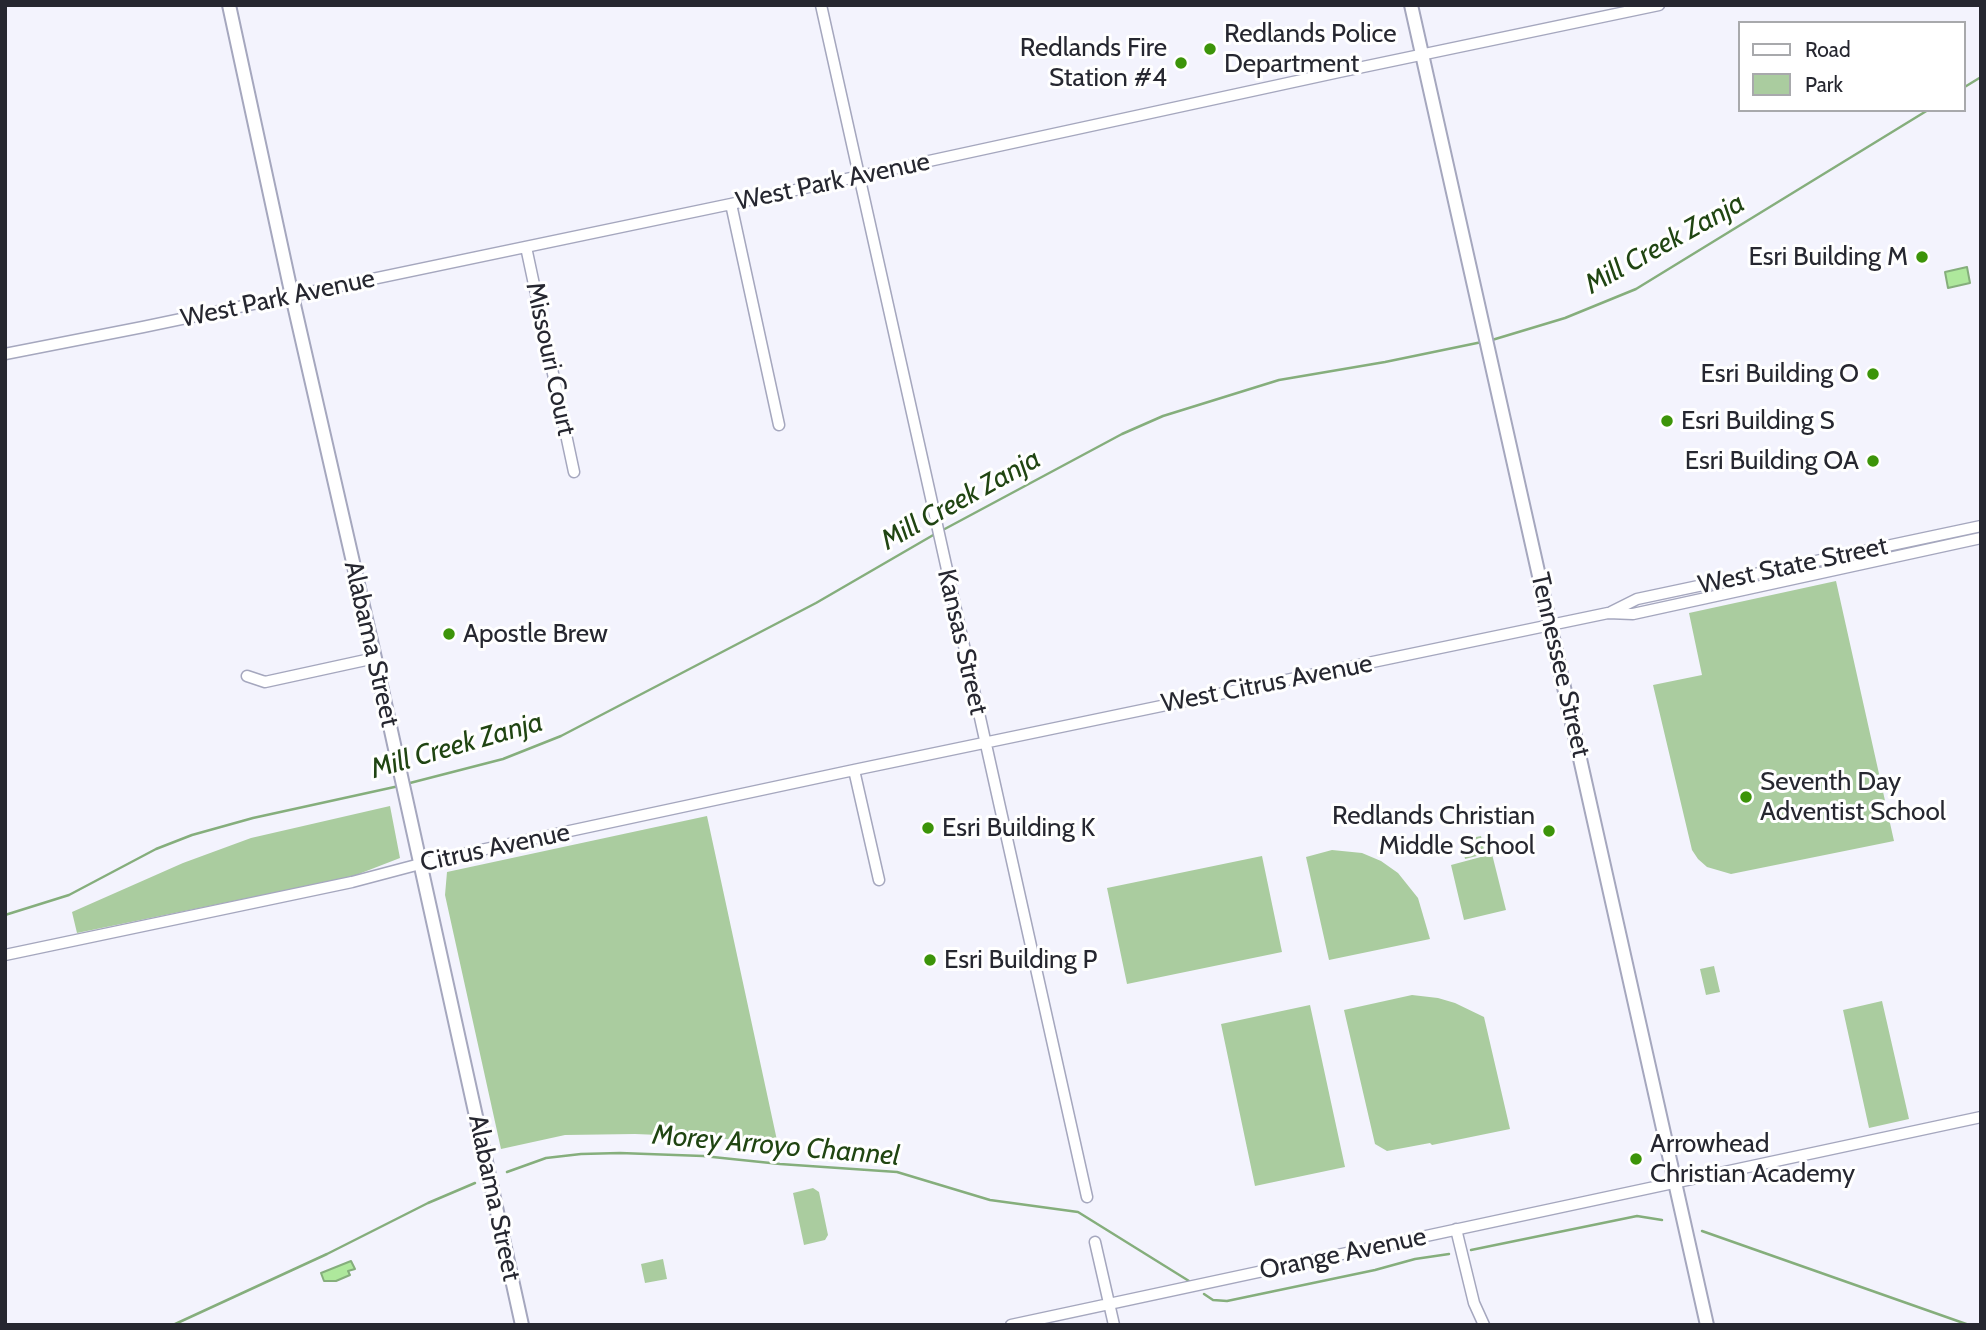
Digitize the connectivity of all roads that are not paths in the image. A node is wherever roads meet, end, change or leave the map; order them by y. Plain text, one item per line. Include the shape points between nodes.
1 (229, 5) edge
2 (821, 5) edge
3 (1411, 5) edge
4 (1660, 5) edge
5 (1422, 54) junction
6 (859, 176) junction
7 (731, 204) junction
8 (526, 247) junction
9 (292, 296) junction
10 (5, 354) edge
11 (779, 425) dead end
12 (574, 472) dead end
13 (1981, 526) edge
14 (1981, 538) edge
15 (1608, 614) junction
16 (1550, 626) junction
17 (375, 659) junction
18 (247, 676) dead end
19 (985, 743) junction
20 (854, 770) junction
21 (420, 864) junction
22 (879, 880) dead end
23 (5, 955) edge
24 (1981, 1117) edge
25 (1676, 1181) junction
26 (1087, 1197) dead end
27 (1456, 1229) junction
28 (1095, 1242) dead end
29 (1109, 1304) junction
30 (522, 1325) edge
31 (1010, 1325) edge
32 (1114, 1325) edge
33 (1484, 1325) edge
34 (1707, 1325) edge

1 - 9 main road, Alabama Street
2 - 6 street, Kansas Street
3 - 5 main road, Tennessee Street
4 - 5 street, West Park Avenue
5 - 6 street, West Park Avenue
5 - 16 main road, Tennessee Street
6 - 7 street, West Park Avenue
6 - 19 street, Kansas Street
7 - 8 street, West Park Avenue
7 - 11 street
8 - 9 street, West Park Avenue
8 - 12 street, Missouri Court
9 - 10 street, West Park Avenue
9 - 17 main road, Alabama Street
13 - 15 street, West State Street via 1637,599
14 - 15 street, West State Street via 1633,614
15 - 16 street, West State Street
16 - 19 street, West Citrus Avenue
16 - 25 main road, Tennessee Street
17 - 18 street via 265,682
17 - 21 main road, Alabama Street
19 - 20 street, Citrus Avenue
19 - 26 street, Kansas Street
20 - 21 street, Citrus Avenue
20 - 22 street
21 - 23 street, Citrus Avenue
21 - 30 main road, Alabama Street
24 - 25 street, Orange Avenue
25 - 27 street, Orange Avenue
25 - 34 main road, Tennessee Street
27 - 29 street, Orange Avenue
27 - 33 street
28 - 29 street
29 - 31 street, Orange Avenue
29 - 32 street

